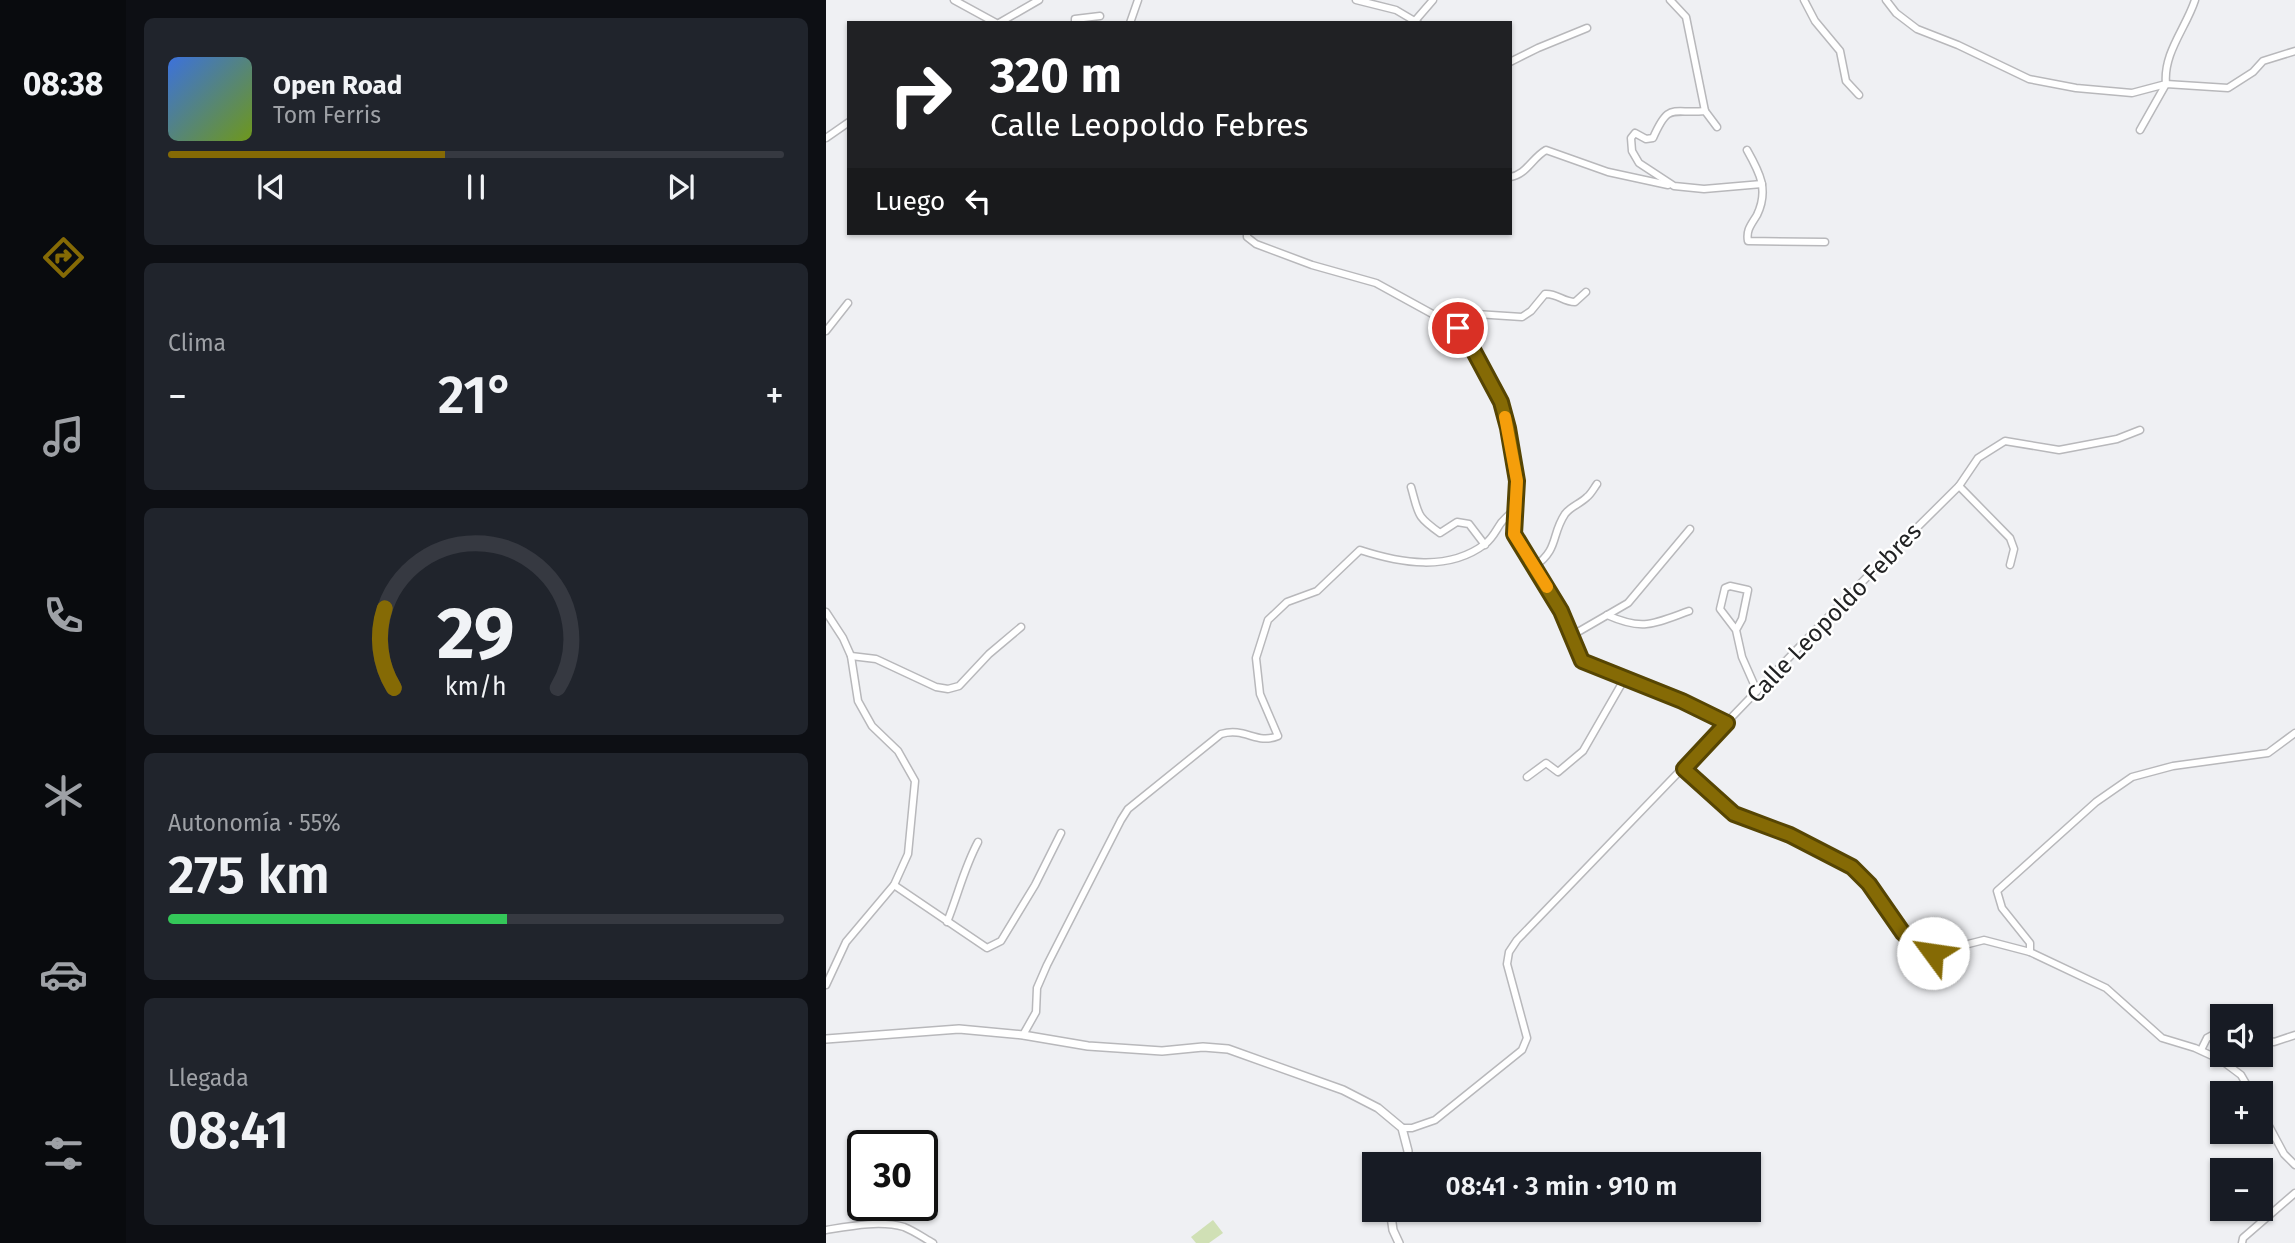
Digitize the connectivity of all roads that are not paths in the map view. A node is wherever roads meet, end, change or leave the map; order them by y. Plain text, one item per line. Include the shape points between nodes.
1 (954, 0) edge
2 (1039, 0) edge
3 (1138, 0) edge
4 (1356, 0) edge
5 (1433, 0) edge
6 (1670, 0) edge
7 (1804, 0) edge
8 (1886, 0) edge
9 (2195, 0) edge
10 (1100, 16) dead end
11 (993, 21) edge
12 (1001, 21) edge
13 (1074, 21) edge
14 (1131, 21) edge
15 (1414, 21) edge
16 (1417, 21) edge
17 (1587, 29) dead end
18 (2295, 51) edge
19 (1512, 61) edge
20 (2166, 84) junction
21 (1859, 96) dead end
22 (1705, 111) junction
23 (847, 123) edge
24 (1717, 127) dead end
25 (2140, 130) dead end
26 (826, 138) edge
27 (1747, 150) dead end
28 (1512, 177) edge
29 (1762, 184) junction
30 (1674, 186) junction
31 (1247, 235) edge
32 (1825, 242) dead end
33 (1586, 292) dead end
34 (848, 303) dead end
35 (826, 331) edge
36 (1471, 346) junction
37 (2140, 430) dead end
38 (1597, 484) dead end
39 (1959, 486) junction
40 (1411, 487) dead end
41 (1517, 507) junction
42 (1690, 529) dead end
43 (1485, 545) junction
44 (2010, 565) dead end
45 (1535, 566) junction
46 (1689, 611) dead end
47 (826, 612) edge
48 (1607, 615) junction
49 (1021, 627) dead end
50 (1736, 630) junction
51 (1571, 636) junction
52 (851, 656) junction
53 (1625, 678) junction
54 (1757, 691) junction
55 (1727, 723) junction
56 (2295, 733) edge
57 (1684, 769) junction
58 (1527, 776) dead end
59 (1061, 833) dead end
60 (978, 842) dead end
61 (894, 885) junction
62 (947, 922) junction
63 (2030, 951) junction
64 (826, 985) edge
65 (1023, 1035) junction
66 (2295, 1035) edge
67 (2210, 1036) edge
68 (826, 1040) edge
69 (2273, 1042) edge
70 (2201, 1050) junction
71 (2244, 1081) edge
72 (1402, 1128) junction
73 (2273, 1133) edge
74 (1408, 1152) edge
75 (2295, 1155) edge
76 (2294, 1164) edge
77 (2295, 1193) edge
78 (1392, 1222) edge
79 (826, 1230) edge
80 (933, 1243) edge
81 (1399, 1243) edge
82 (2242, 1243) edge

1 - 11 street
2 - 12 street
3 - 14 street
4 - 15 street via 1396,10
5 - 16 street
6 - 22 street via 1686,17
7 - 21 street via 1815,22 1840,51 1846,81
8 - 20 street via 1917,29 2029,79 2127,93
9 - 20 street via 2177,37
10 - 13 street
17 - 19 street
18 - 20 street via 2263,61 2228,88
20 - 25 street
22 - 24 street
22 - 30 street via 1671,111 1662,117 1653,138 1635,133 1631,138 1639,163
23 - 26 street
27 - 29 street
28 - 30 street via 1519,176 1546,150 1608,172
29 - 30 street via 1704,189
29 - 32 street via 1763,199 1747,232 1748,241
31 - 36 street via 1256,244 1312,265 1377,283 1458,328
33 - 36 street via 1575,302 1545,294 1522,317 1476,314
34 - 35 street
36 - 41 street via 1501,402 1515,469
37 - 39 street, Calle Leopoldo Febres via 2059,450 2005,441 1978,458
38 - 45 street via 1564,515 1553,547
39 - 44 street via 2010,538 2014,549
39 - 54 street, Calle Leopoldo Febres
40 - 43 street via 1419,517 1426,523 1440,533 1457,522 1469,524
41 - 43 street
41 - 45 street via 1514,534
42 - 48 street via 1628,603
43 - 65 street via 1457,560 1424,563 1392,561 1360,550 1317,591 1274,612 1256,658 1260,694 1278,736 1268,740 1233,730 1221,734 1128,809 1047,965 1037,988 1036,1012
45 - 51 street
46 - 48 street via 1643,625
47 - 52 street
48 - 51 street
49 - 52 street via 959,686 948,689 876,659
50 - 50 street via 1748,590 1730,586 1725,588 1720,609
50 - 54 street
51 - 53 street via 1582,661
52 - 61 street via 858,701 872,726 898,751 915,781 908,854
53 - 55 street
53 - 58 street via 1583,751 1558,772 1546,763
54 - 55 street, Calle Leopoldo Febres
55 - 57 street, Calle Leopoldo Febres
56 - 63 street via 2268,753 2173,766 2132,777 2096,802 1997,891 2002,908 2030,943
57 - 63 street via 1734,814 1790,835 1852,867 1916,946 1933,953 1984,940
57 - 72 street, Calle Leopoldo Febres via 1509,952 1507,973 1527,1038 1522,1050 1435,1120
59 - 62 street via 1001,941 987,948
60 - 62 street
61 - 62 street
61 - 64 street via 846,942
63 - 70 street via 2106,988 2162,1038
65 - 68 street via 959,1029
65 - 72 street via 1162,1051 1203,1046 1228,1049 1343,1090 1378,1108
66 - 69 street
67 - 70 street
70 - 71 street
72 - 74 street
73 - 76 street
75 - 76 street
77 - 82 street
78 - 81 street
79 - 80 street via 896,1225

